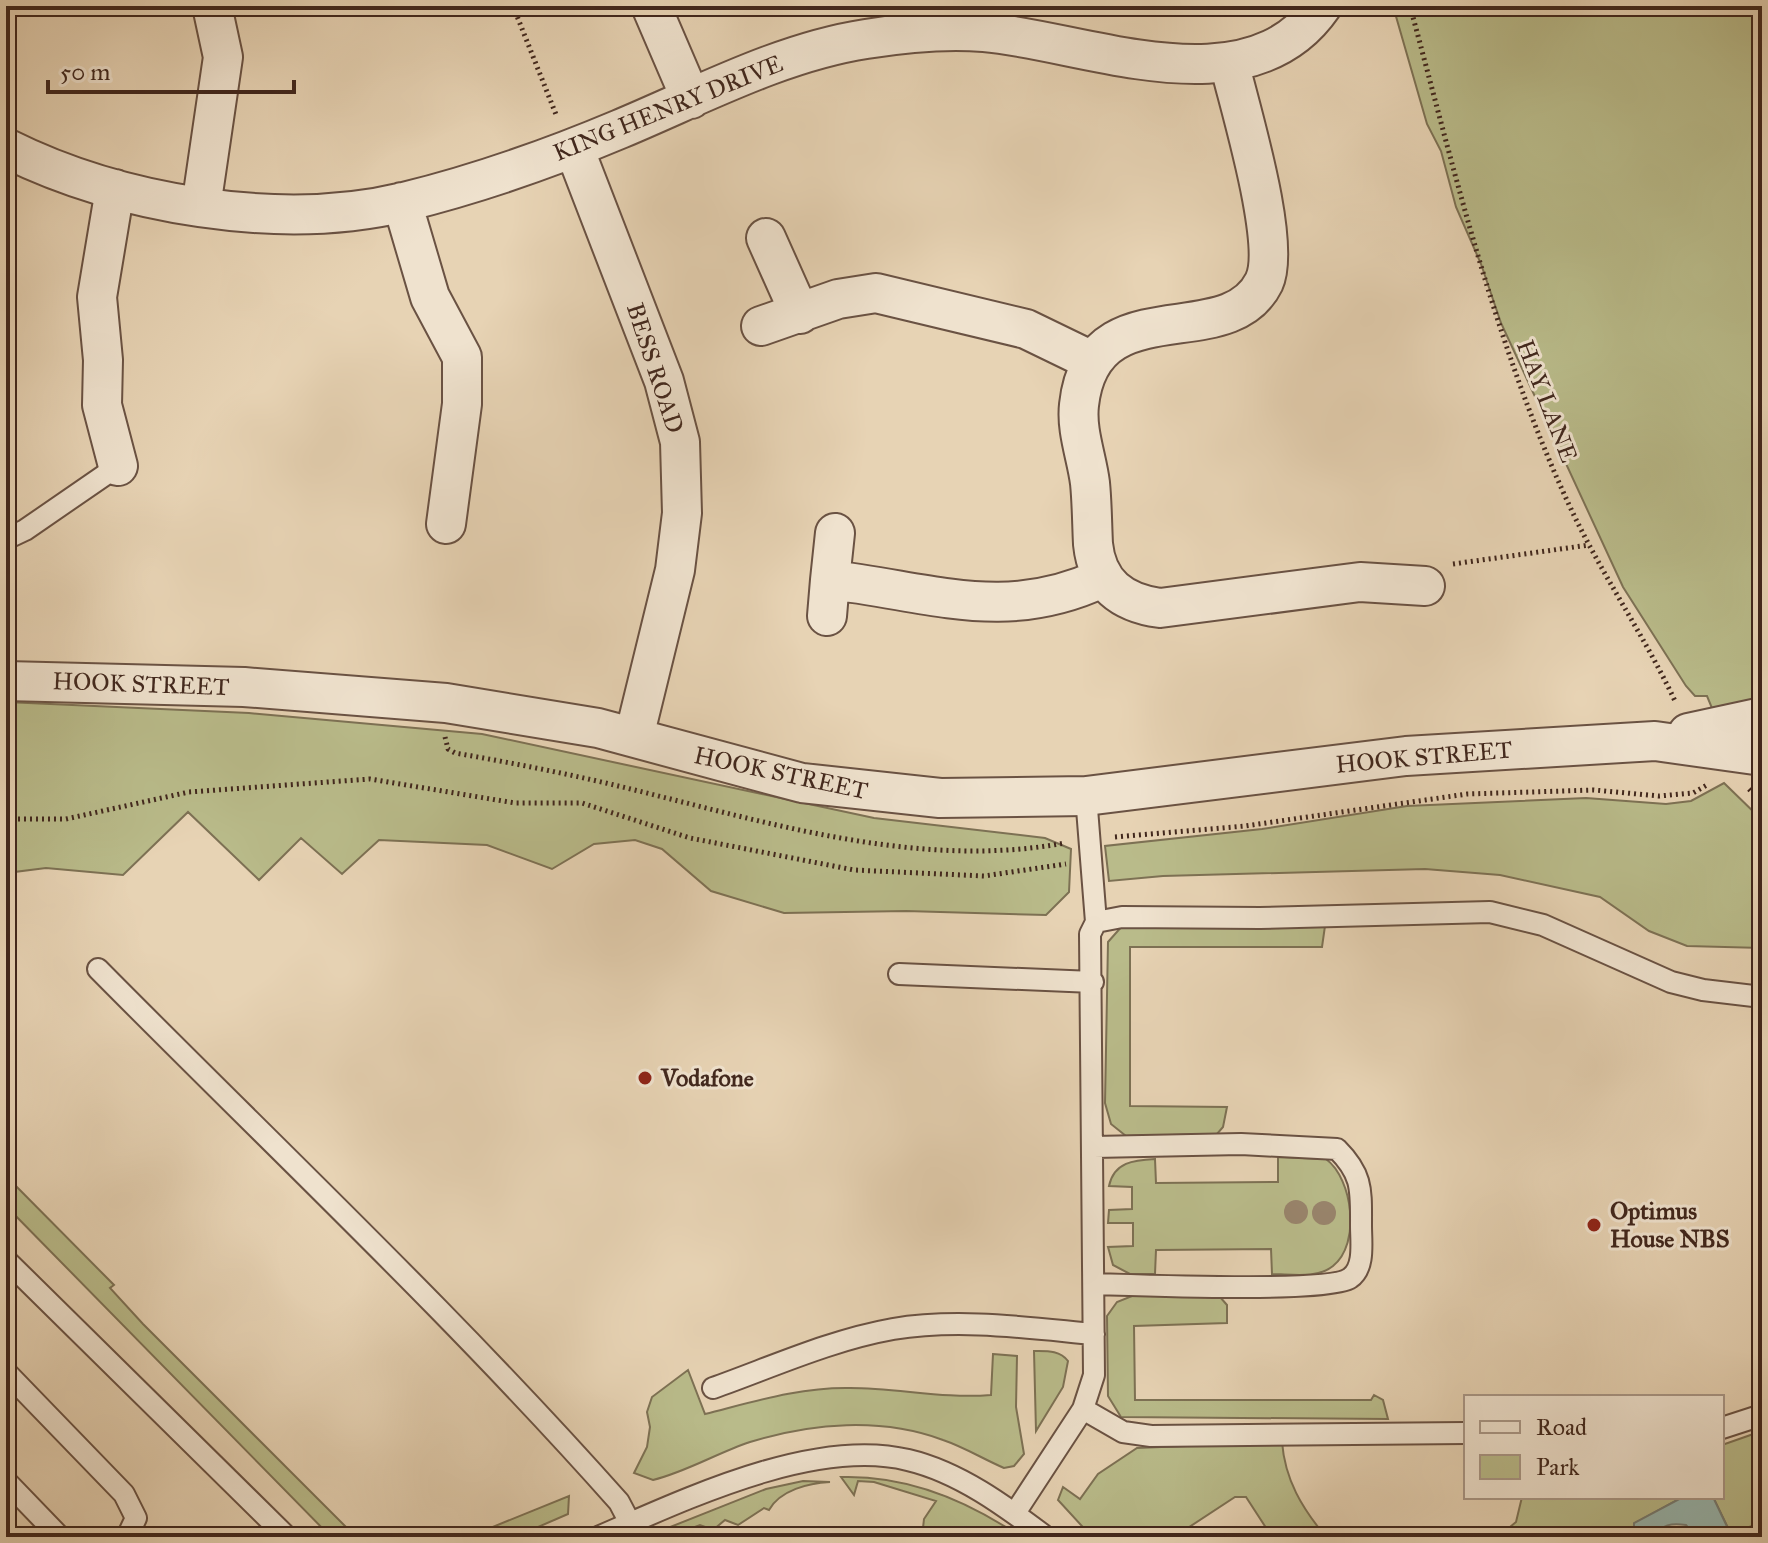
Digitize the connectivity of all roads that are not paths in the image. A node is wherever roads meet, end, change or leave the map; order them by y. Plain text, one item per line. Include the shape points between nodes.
1 (212, 6) edge
2 (651, 6) edge
3 (1322, 6) edge
4 (982, 19) edge
5 (1229, 62) junction
6 (691, 99) junction
7 (6, 148) edge
8 (572, 149) junction
9 (115, 189) junction
10 (402, 202) junction
11 (201, 207) junction
12 (766, 238) dead end
13 (800, 314) junction
14 (761, 326) dead end
15 (1092, 361) junction
16 (118, 466) joint
17 (446, 524) dead end
18 (835, 533) dead end
19 (6, 539) edge
20 (1102, 578) junction
21 (1425, 586) road end
22 (6, 681) edge
23 (1762, 717) edge
24 (634, 737) junction
25 (1655, 741) junction
26 (1762, 756) edge
27 (1086, 796) junction
28 (1096, 922) junction
29 (98, 969) dead end
30 (899, 974) dead end
31 (1093, 982) junction
32 (1762, 997) edge
33 (1094, 1147) junction
34 (6, 1260) edge
35 (1095, 1284) junction
36 (1094, 1334) junction
37 (6, 1372) edge
38 (713, 1388) dead end
39 (1083, 1409) junction
40 (1762, 1415) edge
41 (1724, 1427) edge
42 (1464, 1433) edge
43 (6, 1481) edge
44 (1015, 1513) junction
45 (630, 1523) junction
46 (60, 1537) edge
47 (127, 1537) edge
48 (287, 1537) edge
49 (598, 1537) edge
50 (1046, 1537) edge

1 - 11 street via 223,57
2 - 6 street
3 - 5 street, KING HENRY DRIVE via 1286,41
4 - 5 street, KING HENRY DRIVE via 1151,62 1193,67
4 - 6 street, KING HENRY DRIVE via 829,46
5 - 15 street via 1269,234 1265,281 1241,307 1128,335
6 - 8 street, KING HENRY DRIVE
7 - 9 street, KING HENRY DRIVE via 65,176
8 - 10 street, KING HENRY DRIVE
8 - 24 street, BESS ROAD via 664,381 680,442 677,558
9 - 11 street, KING HENRY DRIVE
9 - 16 street via 97,297 102,405
10 - 11 street, KING HENRY DRIVE via 316,212
10 - 17 street via 430,297 462,357 462,404
12 - 13 street
13 - 14 street
13 - 15 street via 861,295 894,296 1026,329
15 - 20 street via 1079,409 1095,559
16 - 19 lane
18 - 20 street via 829,598 907,590 968,603 1012,603 1060,595
20 - 21 street via 1127,600 1160,608 1359,569
22 - 24 street, HOOK STREET via 244,687 413,700 527,714
23 - 25 street, HOOK STREET
24 - 27 street, HOOK STREET via 754,772 840,789 940,798
25 - 26 street, HOOK STREET
25 - 27 street, HOOK STREET via 1406,756
27 - 28 lane
28 - 31 lane via 1090,934
28 - 32 lane via 1122,917 1490,912 1543,925 1671,982
29 - 45 lane via 513,1387 619,1502
30 - 31 lane
31 - 33 lane
33 - 35 lane
33 - 35 lane via 1241,1144 1337,1149 1356,1168 1361,1215 1361,1253 1350,1279 1243,1287
34 - 48 lane
35 - 36 lane
36 - 38 lane via 1000,1326 893,1329 800,1354
36 - 39 lane via 1094,1375
37 - 47 lane via 124,1494 136,1518
39 - 42 lane via 1123,1432 1151,1436
39 - 44 lane
40 - 41 lane
43 - 46 lane
44 - 45 lane via 921,1463 876,1455 789,1465 746,1476
44 - 50 lane
45 - 49 lane

